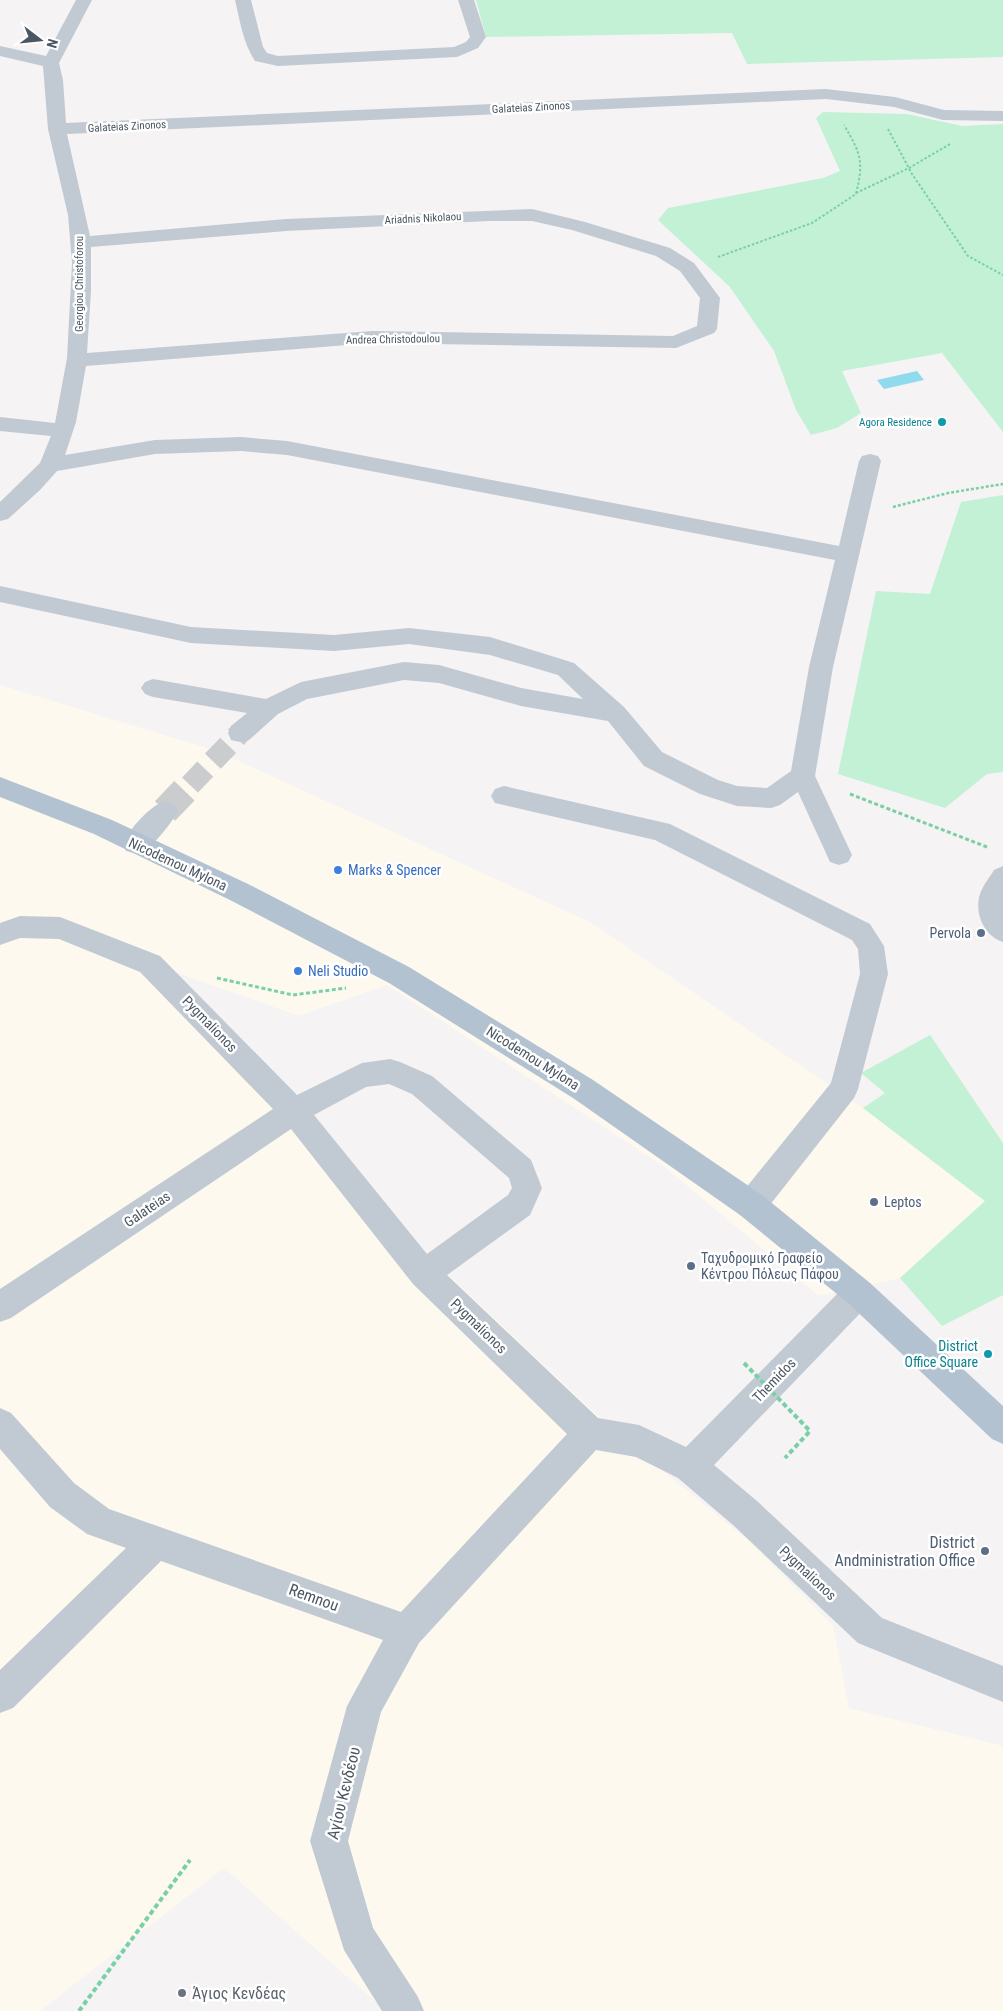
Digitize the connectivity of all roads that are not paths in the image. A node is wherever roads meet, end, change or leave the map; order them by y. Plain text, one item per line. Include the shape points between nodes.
1 (84, 0) edge
2 (244, 0) edge
3 (466, 0) edge
4 (0, 51) edge
5 (51, 63) junction
6 (1000, 117) edge
7 (57, 129) junction
8 (81, 242) junction
9 (707, 329) joint
10 (76, 360) junction
11 (0, 424) edge
12 (63, 431) junction
13 (870, 461) dead end
14 (50, 465) junction
15 (0, 514) edge
16 (847, 556) junction
17 (0, 594) edge
18 (153, 688) dead end
19 (269, 708) junction
20 (615, 713) junction
21 (240, 733) tunnel mouth
22 (803, 776) junction
23 (0, 786) edge
24 (504, 796) dead end
25 (165, 811) tunnel mouth
26 (135, 844) junction
27 (838, 855) dead end
28 (1003, 877) edge
29 (1003, 931) edge
30 (0, 934) edge
31 (294, 1111) junction
32 (751, 1205) junction
33 (424, 1274) junction
34 (859, 1293) junction
35 (0, 1307) edge
36 (0, 1424) edge
37 (1003, 1428) edge
38 (590, 1433) junction
39 (690, 1466) junction
40 (157, 1541) junction
41 (407, 1630) junction
42 (1003, 1684) edge
43 (0, 1695) edge
44 (404, 2011) edge

1 - 5 street
2 - 3 street via 255,47 261,58 278,61 457,52 472,45 478,37
4 - 5 street via 33,56
5 - 7 street, Georgiou Christoforou
6 - 7 street, Galateias Zinonos via 943,115 871,98 826,94
7 - 8 street, Georgiou Christoforou
8 - 9 street, Ariadnis Nikolaou via 286,225 532,215 663,252 687,267 710,298
8 - 10 street, Georgiou Christoforou via 81,317
9 - 10 street, Andrea Christodoulou via 676,342 372,338
10 - 12 street, Georgiou Christoforou
11 - 12 street
12 - 14 street, Georgiou Christoforou
13 - 16 street
14 - 15 street, Georgiou Christoforou
14 - 16 street via 155,447 240,444 286,448
16 - 22 street via 821,667
17 - 20 street via 191,635 334,643 409,636 490,646 566,669
18 - 19 street
19 - 20 street via 301,691 404,671 439,674 521,697
19 - 21 street
20 - 22 street via 653,759 709,787 737,796 771,798
22 - 27 street
23 - 26 main road, Nicodemou Mylona via 104,827
24 - 32 street via 661,831 861,932 871,946 874,974 844,1088
25 - 26 street
26 - 32 main road, Nicodemou Mylona via 239,892 400,975 583,1089
28 - 29 street via 993,895 994,921
30 - 31 street, Pygmalionos via 20,927 60,928 150,964
31 - 33 street, Pygmalionos
31 - 33 street, Galateias via 362,1074 390,1071 422,1085 521,1170 527,1188 519,1205
31 - 35 street, Galateias
32 - 34 main road, Nicodemou Mylona
33 - 38 street, Pygmalionos
34 - 37 main road, Nicodemou Mylona
34 - 39 street, Themidos
36 - 40 street, Remnou via 62,1495 99,1522
38 - 39 street, Pygmalionos via 639,1441
38 - 41 street
39 - 42 street, Pygmalionos via 870,1631
40 - 41 street, Remnou
40 - 43 street
41 - 44 street, Αγίου Κενδέου via 366,1706 329,1841 357,1937

